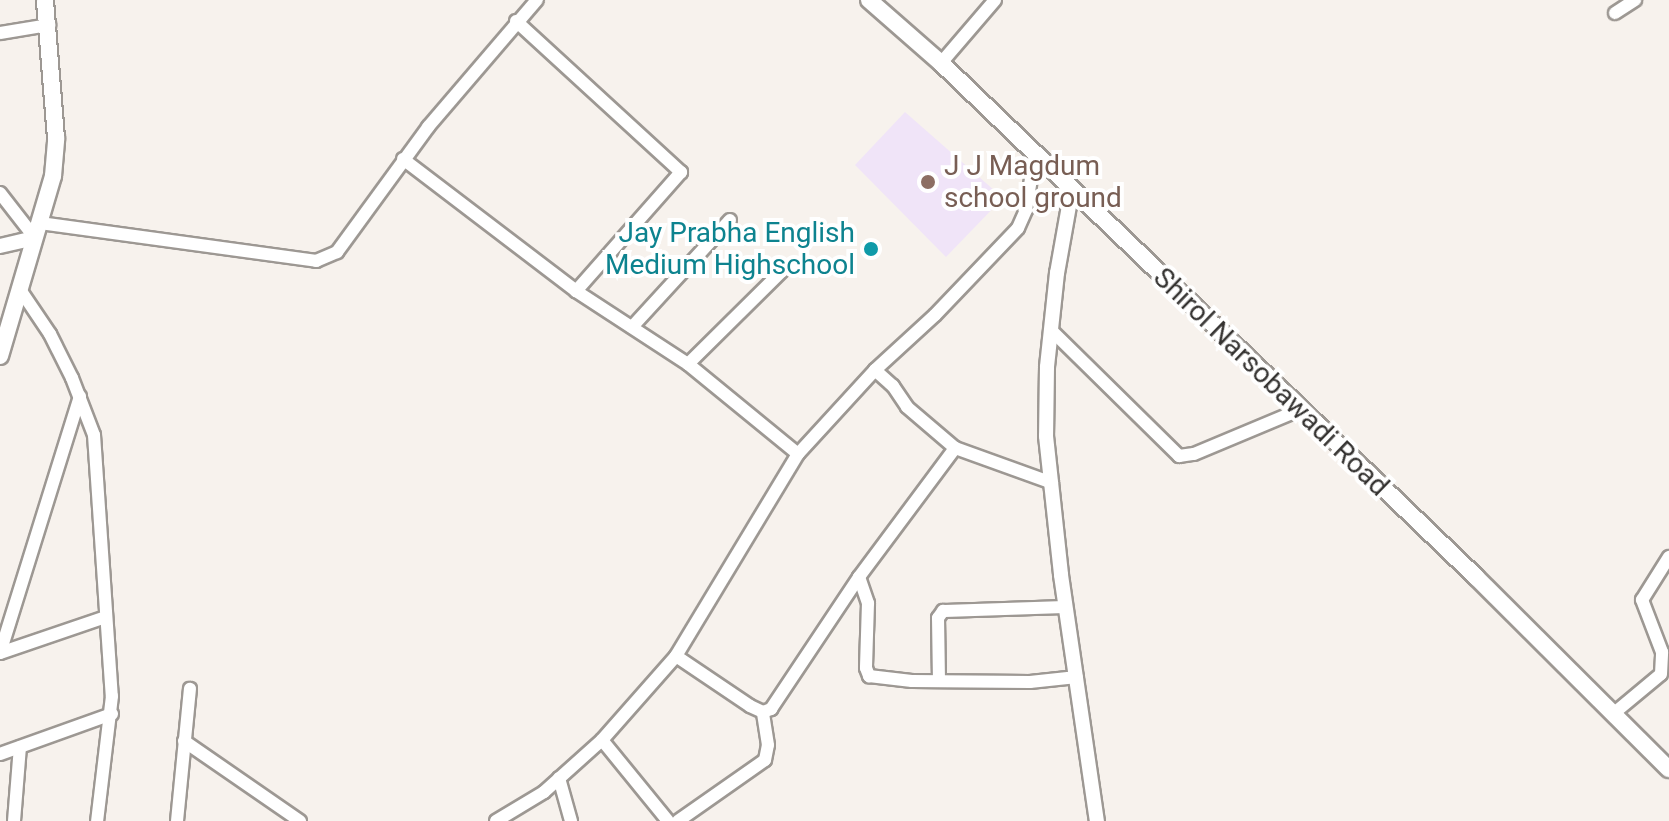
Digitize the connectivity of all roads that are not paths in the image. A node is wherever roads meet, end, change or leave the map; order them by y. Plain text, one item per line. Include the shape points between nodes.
1 (45, 0) edge
2 (537, 0) edge
3 (869, 0) edge
4 (995, 0) edge
5 (1635, 0) edge
6 (1615, 13) dead end
7 (516, 21) junction
8 (49, 25) junction
9 (0, 33) edge
10 (941, 63) junction
11 (1035, 154) junction
12 (403, 159) junction
13 (1072, 189) junction
14 (0, 193) edge
15 (730, 220) dead end
16 (37, 231) junction
17 (0, 246) edge
18 (783, 270) dead end
19 (19, 288) junction
20 (576, 291) junction
21 (632, 327) junction
22 (1051, 330) junction
23 (0, 356) edge
24 (688, 364) junction
25 (875, 370) junction
26 (80, 396) junction
27 (1299, 410) junction
28 (955, 448) junction
29 (798, 454) junction
30 (1052, 483) junction
31 (1669, 557) edge
32 (859, 577) junction
33 (1066, 607) junction
34 (106, 617) junction
35 (0, 653) edge
36 (676, 656) junction
37 (1077, 677) junction
38 (939, 681) junction
39 (190, 689) dead end
40 (763, 712) junction
41 (112, 714) junction
42 (1613, 714) junction
43 (602, 740) junction
44 (184, 741) junction
45 (20, 747) junction
46 (0, 754) edge
47 (1669, 769) edge
48 (559, 778) junction
49 (662, 819) edge
50 (14, 821) edge
51 (97, 821) edge
52 (177, 821) edge
53 (300, 821) edge
54 (496, 821) edge
55 (571, 821) edge
56 (678, 821) edge
57 (1097, 821) edge

1 - 8 main road
2 - 7 street
3 - 10 main road, Shirol Narsobawadi Road
4 - 10 street
5 - 6 street
7 - 12 street
7 - 20 street via 681,172
8 - 9 street
8 - 16 main road via 56,138 53,176
10 - 11 main road, Shirol Narsobawadi Road
11 - 13 main road, Shirol Narsobawadi Road
11 - 25 street via 1018,228
12 - 16 street via 337,252 316,261
12 - 20 street
13 - 22 street
13 - 27 main road, Shirol Narsobawadi Road
14 - 16 street
15 - 21 street
16 - 17 street
16 - 19 main road
18 - 24 street
19 - 23 main road
19 - 26 street via 50,334
20 - 21 street
21 - 24 street
22 - 27 street via 1179,456
22 - 30 street via 1046,436
24 - 29 street
25 - 28 street via 907,407
25 - 29 street
26 - 34 street via 94,435
26 - 35 street
27 - 42 main road, Shirol Narsobawadi Road
28 - 30 street
28 - 32 street
29 - 36 street
30 - 33 street
31 - 42 street via 1642,600 1662,652 1661,674
32 - 38 street via 868,603 869,676
32 - 40 street via 771,709
33 - 37 street
33 - 38 street via 943,611 938,618
34 - 35 street
34 - 41 street
36 - 40 street
36 - 43 street
37 - 38 street
37 - 57 street
39 - 44 street
40 - 56 street via 765,760
41 - 45 street
41 - 51 street
42 - 47 main road, Shirol Narsobawadi Road
43 - 48 street
43 - 49 street
44 - 52 street
44 - 53 street
45 - 46 street
45 - 50 street
48 - 54 street
48 - 55 street

